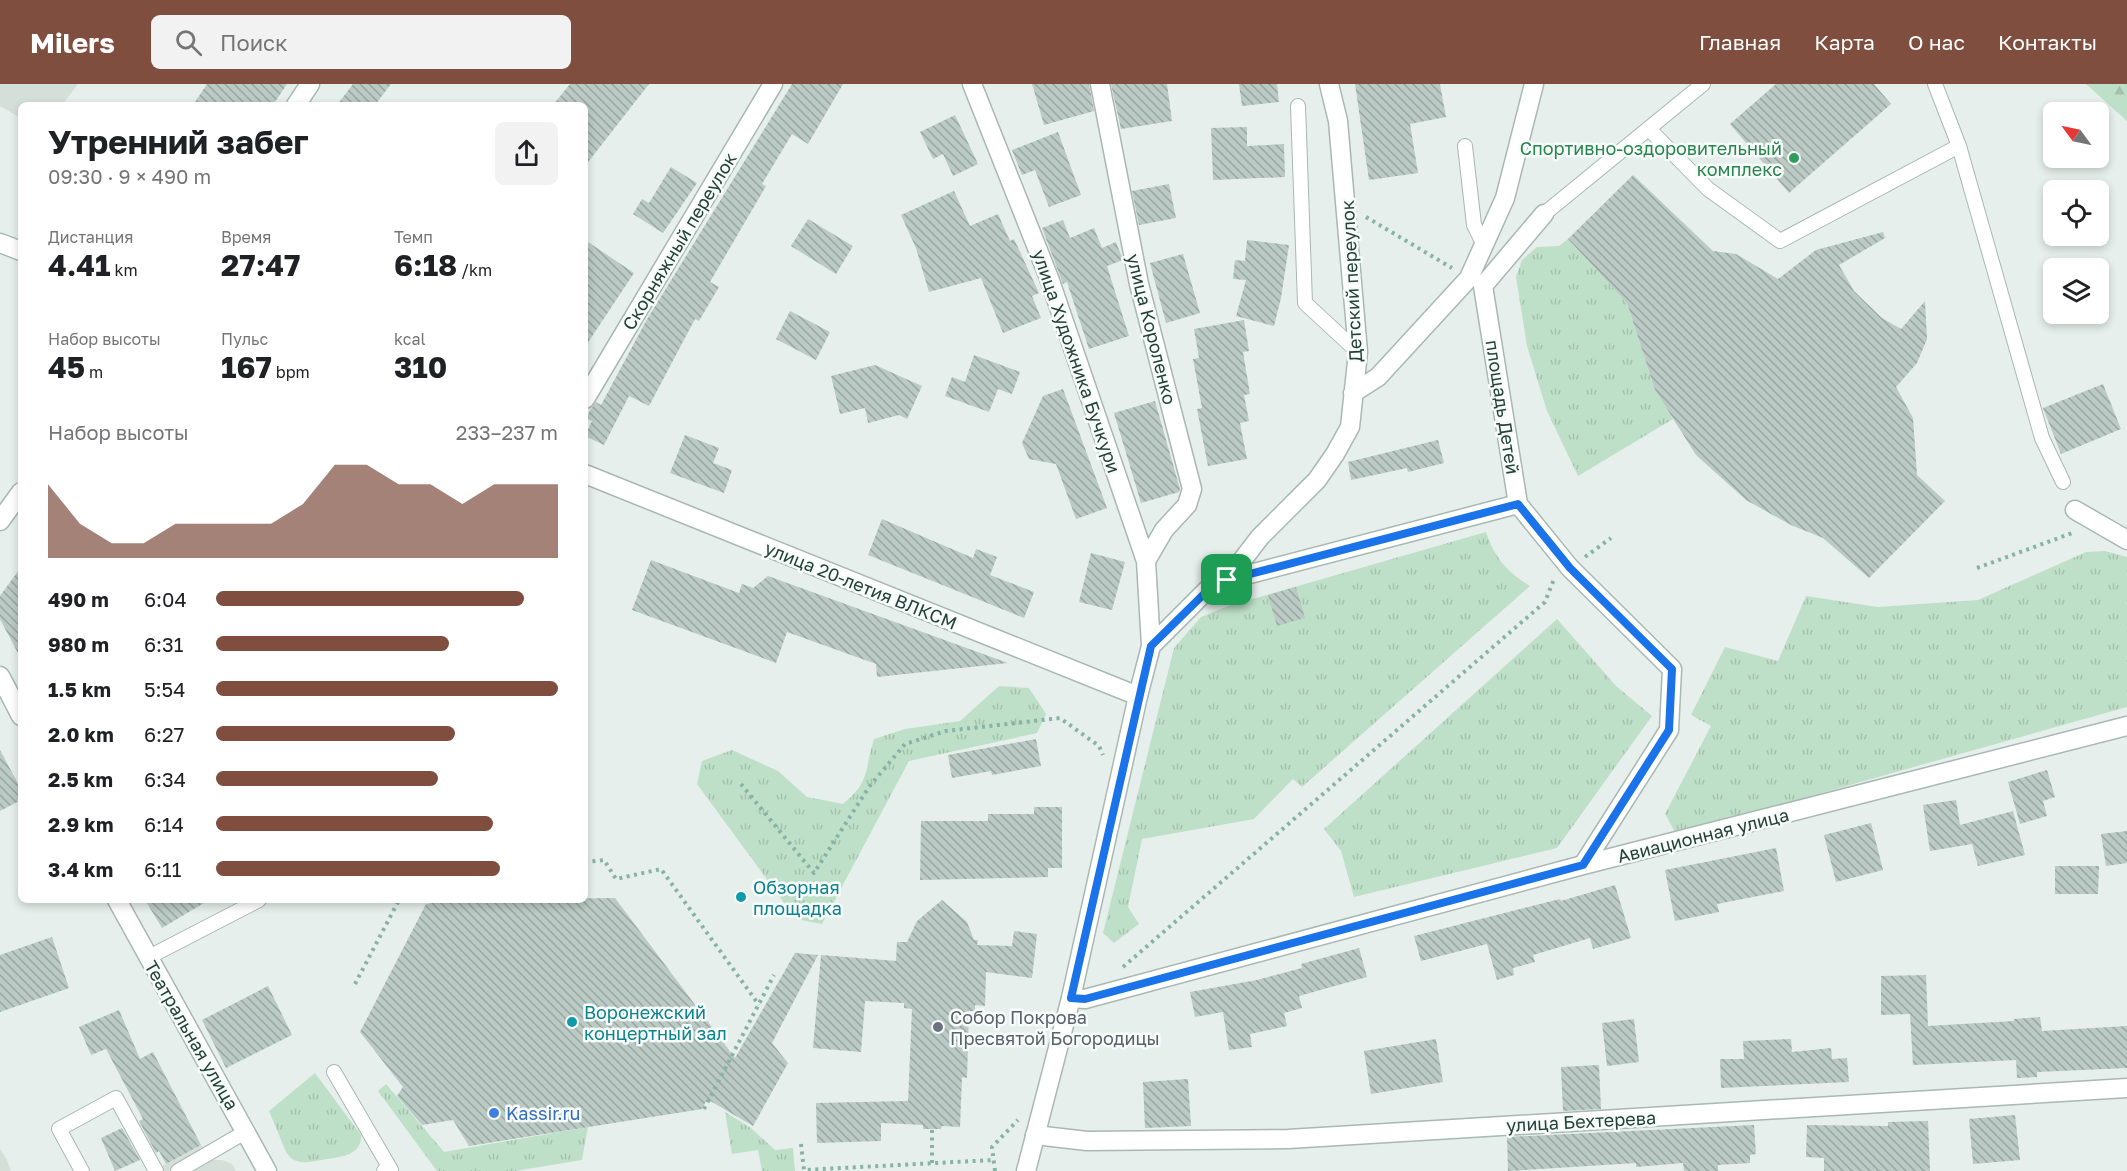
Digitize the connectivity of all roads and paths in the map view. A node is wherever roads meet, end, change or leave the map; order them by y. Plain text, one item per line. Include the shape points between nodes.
1 (310, 84) edge
2 (772, 84) edge
3 (972, 84) edge
4 (1100, 84) edge
5 (1329, 84) edge
6 (1534, 84) edge
7 (1704, 84) edge
8 (1935, 84) edge
9 (298, 102) edge
10 (1298, 106) dead end
11 (1649, 129) junction
12 (1465, 146) dead end
13 (1959, 146) junction
14 (1347, 206) junction
15 (1544, 214) joint
16 (0, 243) edge
17 (1484, 245) junction
18 (18, 250) edge
19 (1469, 278) junction
20 (1358, 352) junction
21 (1353, 393) junction
22 (588, 394) edge
23 (588, 475) edge
24 (2063, 482) dead end
25 (18, 496) edge
26 (1518, 504) junction
27 (2075, 510) dead end
28 (0, 521) edge
29 (2099, 524) junction
30 (2127, 540) edge
31 (1146, 561) junction
32 (1977, 568) dead end
33 (1227, 580) junction
34 (1552, 581) dead end
35 (1151, 646) junction
36 (0, 676) edge
37 (1138, 696) junction
38 (18, 710) edge
39 (2127, 726) edge
40 (1103, 757) dead end
41 (741, 784) dead end
42 (588, 862) edge
43 (1583, 865) junction
44 (119, 903) edge
45 (253, 903) edge
46 (397, 903) edge
47 (147, 958) junction
48 (1121, 969) dead end
49 (774, 975) dead end
50 (355, 984) dead end
51 (1071, 998) junction
52 (759, 1005) junction
53 (334, 1072) dead end
54 (2127, 1088) edge
55 (704, 1109) dead end
56 (1020, 1118) dead end
57 (932, 1126) dead end
58 (247, 1131) junction
59 (1035, 1135) junction
60 (801, 1144) dead end
61 (993, 1160) junction
62 (932, 1164) junction
63 (880, 1166) junction
64 (82, 1171) edge
65 (156, 1171) edge
66 (178, 1171) edge
67 (267, 1171) edge
68 (384, 1171) edge
69 (876, 1171) edge
70 (995, 1171) edge
71 (1026, 1171) edge

1 - 9 street
2 - 22 street, Скорняжный переулок
3 - 31 street, улица Художника Бучкури via 1049,278
4 - 31 street, улица Короленко via 1139,284 1192,489 1187,505 1164,530
5 - 14 street, Детский переулок via 1338,121
6 - 17 street via 1505,198
7 - 11 lane
8 - 13 lane
10 - 20 lane via 1305,303
11 - 13 lane via 1708,189 1780,241
11 - 15 lane
12 - 17 lane via 1474,225
13 - 24 lane via 2042,438
14 - 19 path
14 - 20 street, Детский переулок
15 - 26 street, площадь Детей via 1484,286
16 - 18 street
17 - 19 street
19 - 21 street via 1378,377
20 - 21 street, Детский переулок
21 - 33 street, Детский переулок via 1350,427 1335,454 1317,480 1260,537
23 - 37 street, улица 20-летия ВЛКСМ
25 - 28 street
26 - 33 street
26 - 43 street via 1570,568 1672,669 1669,730
27 - 29 street
29 - 30 street
29 - 32 path
31 - 35 street, улица Художника Бучкури
33 - 35 street via 1208,590
34 - 48 path via 1545,602
35 - 37 street
36 - 38 street
37 - 51 street
39 - 43 street, Авиационная улица
40 - 41 path via 1099,746 1060,718 946,731 905,744 869,787 814,873
42 - 52 path via 604,860 616,879 661,869
43 - 51 street, Авиационная улица via 1085,999
44 - 47 street, Театральная улица
45 - 47 lane
46 - 50 path
47 - 58 street, Театральная улица
49 - 52 path
51 - 59 street
52 - 55 path
53 - 68 lane via 391,1170
54 - 59 street, улица Бехтерева via 1288,1139 1087,1141
56 - 61 path via 992,1147
57 - 62 path
58 - 66 lane
58 - 67 street, Театральная улица
59 - 71 street
60 - 63 path via 804,1170
61 - 62 path
61 - 70 path
62 - 63 path
63 - 69 path
64 - 65 lane via 59,1130 116,1098

